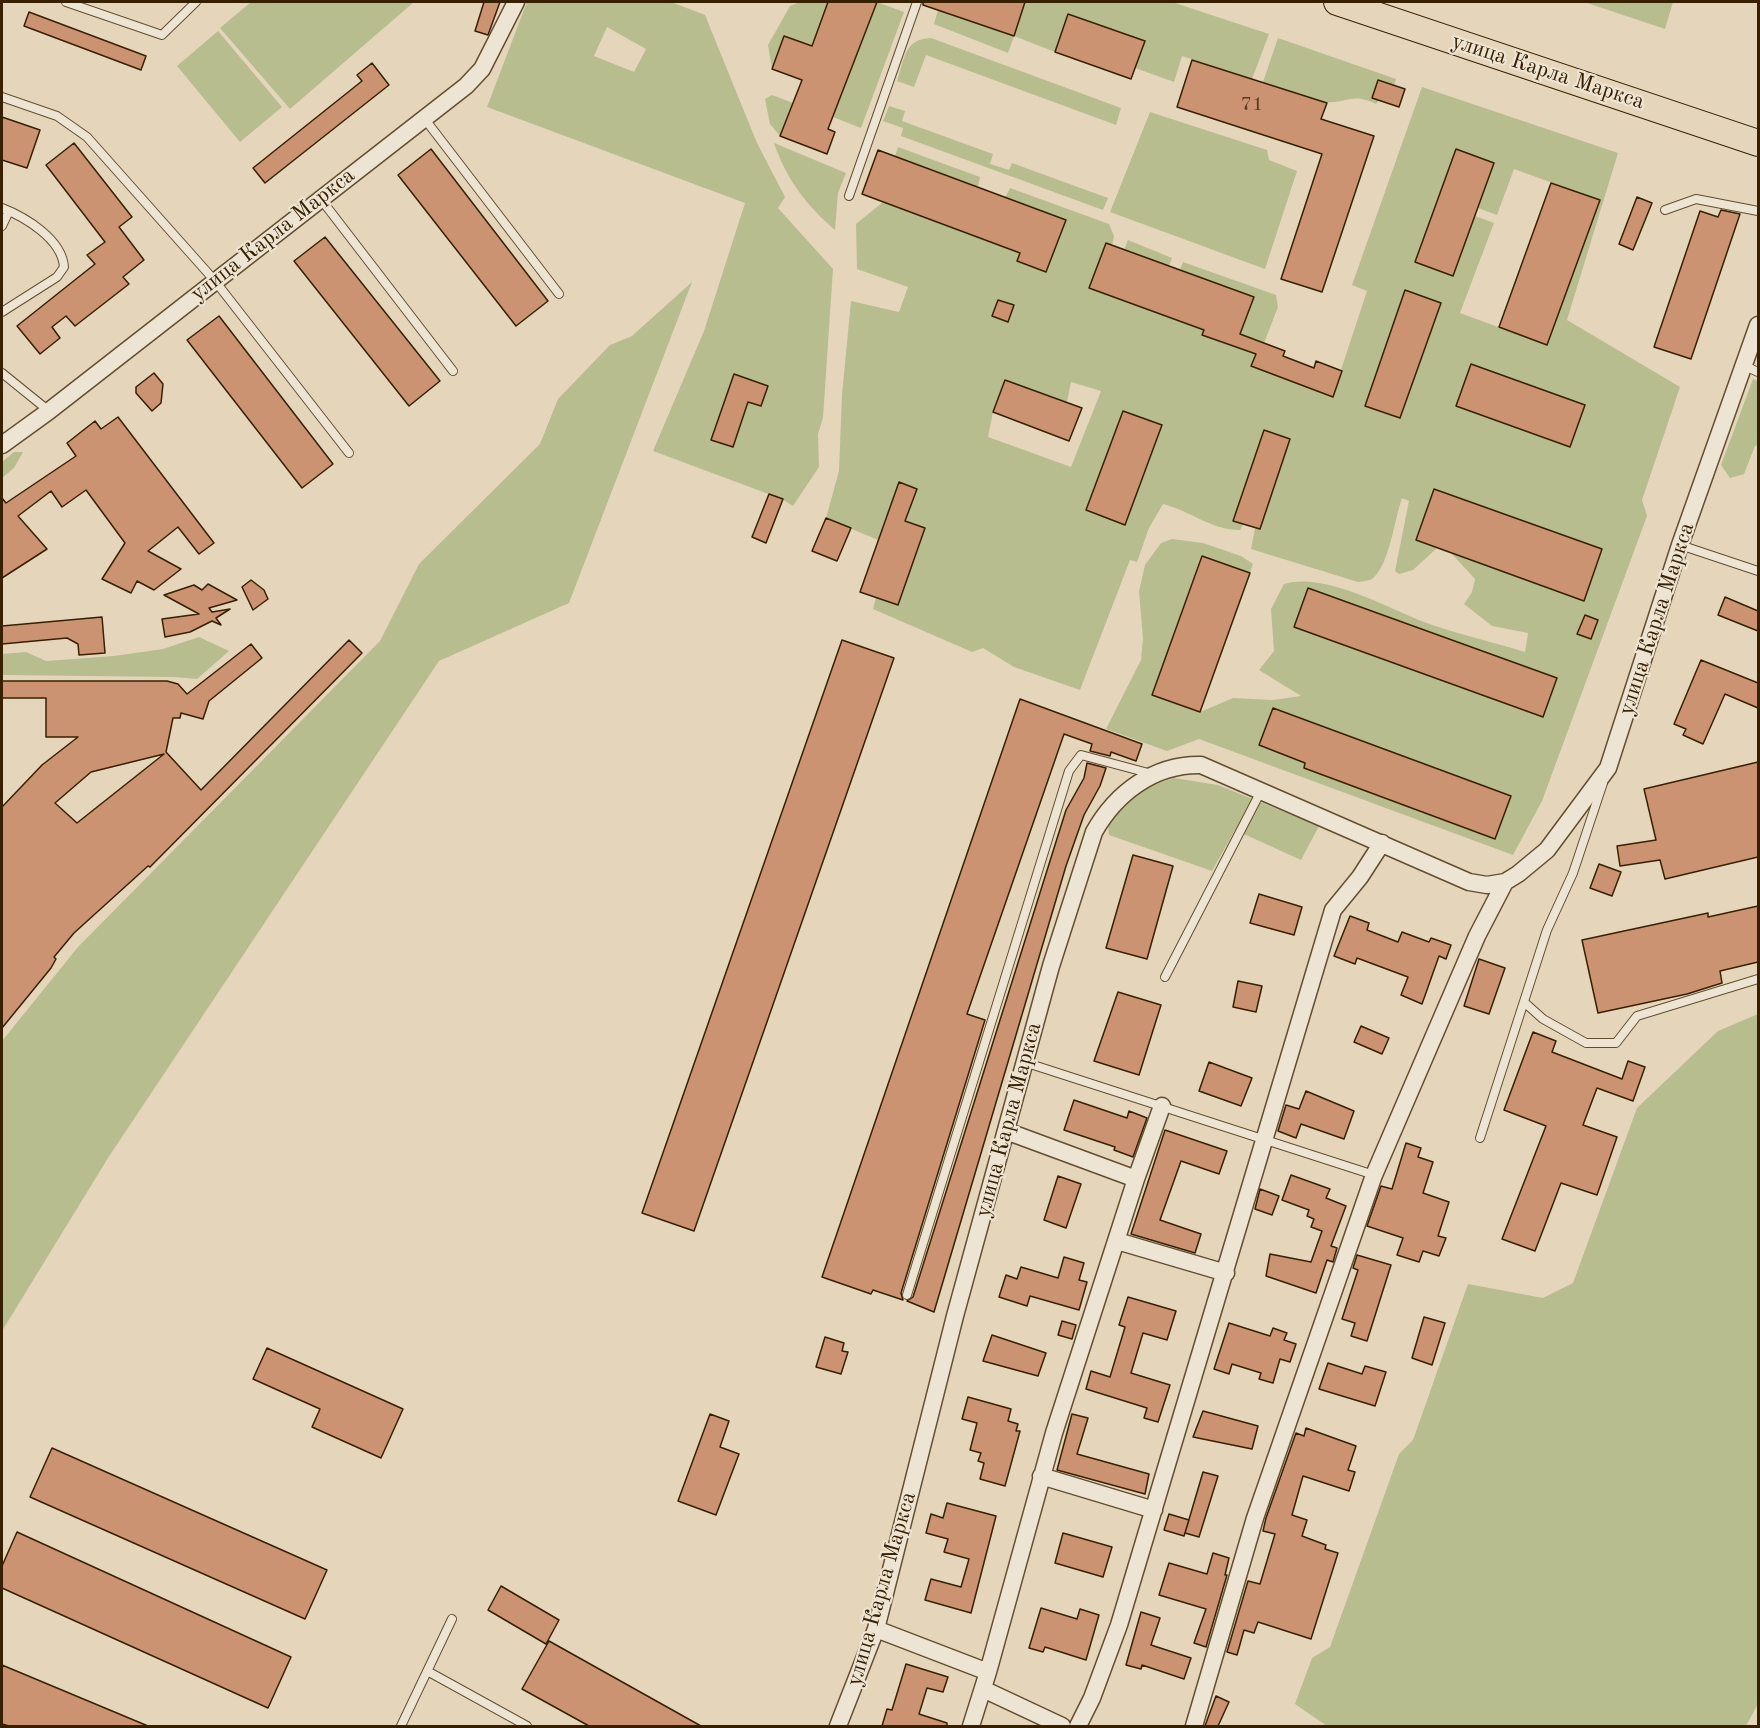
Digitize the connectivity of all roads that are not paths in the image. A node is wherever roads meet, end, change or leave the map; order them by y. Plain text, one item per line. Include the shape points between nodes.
1 (66, 2) edge
2 (196, 2) edge
3 (516, 2) edge
4 (917, 2) edge
5 (1337, 2) edge
6 (91, 6) edge
7 (2, 97) edge
8 (424, 118) junction
9 (1758, 142) edge
10 (849, 196) dead end
11 (320, 198) junction
12 (5, 209) edge
13 (1665, 210) dead end
14 (1758, 211) edge
15 (2, 226) edge
16 (215, 281) junction
17 (559, 294) dead end
18 (2, 312) edge
19 (1758, 324) edge
20 (1752, 369) edge
21 (453, 371) dead end
22 (2, 373) edge
23 (49, 411) junction
24 (2, 445) edge
25 (349, 453) dead end
26 (1680, 545) junction
27 (1758, 571) edge
28 (1608, 768) junction
29 (1154, 775) junction
30 (1262, 790) junction
31 (1382, 843) junction
32 (1505, 882) junction
33 (1165, 976) dead end
34 (1758, 979) edge
35 (1524, 1002) junction
36 (1024, 1062) junction
37 (1162, 1106) junction
38 (1006, 1131) junction
39 (1480, 1138) dead end
40 (1264, 1141) junction
41 (1374, 1175) junction
42 (1136, 1179) junction
43 (1117, 1241) junction
44 (1226, 1273) junction
45 (907, 1295) dead end
46 (1041, 1476) junction
47 (1154, 1510) junction
48 (452, 1619) dead end
49 (876, 1629) junction
50 (429, 1672) junction
51 (988, 1672) junction
52 (983, 1689) junction
53 (401, 1726) edge
54 (526, 1726) edge
55 (838, 1726) edge
56 (971, 1726) edge
57 (1062, 1726) edge
58 (1078, 1726) edge
59 (1194, 1726) edge

1 - 6 lane
2 - 6 lane via 162,35
3 - 8 street, улица Карла Маркса via 482,69
4 - 10 lane
5 - 9 main road, улица Карла Маркса
7 - 16 lane via 57,116 87,137
8 - 11 street, улица Карла Маркса
8 - 17 lane
11 - 16 street, улица Карла Маркса
11 - 21 lane
12 - 15 lane
12 - 18 lane via 46,235 63,257 64,267 57,277
13 - 14 lane via 1696,199
16 - 23 street, улица Карла Маркса
16 - 25 lane
19 - 20 street, улица Карла Маркса
20 - 26 street, улица Карла Маркса
22 - 23 lane
23 - 24 street, улица Карла Маркса
26 - 27 lane
26 - 28 street, улица Карла Маркса
28 - 32 street, улица Карла Маркса via 1547,850
28 - 35 lane
29 - 30 street, улица Карла Маркса via 1180,764 1201,765
29 - 36 street, улица Карла Маркса via 1116,800 1094,832
29 - 45 lane via 1081,755 1069,771
30 - 31 street, улица Карла Маркса
30 - 33 lane
31 - 32 street, улица Карла Маркса via 1469,882
31 - 40 street via 1334,910
32 - 41 street, улица Карла Маркса via 1477,936
34 - 35 lane via 1636,1016 1616,1043 1586,1043 1543,1019
35 - 39 lane
36 - 37 lane
36 - 38 street, улица Карла Маркса
37 - 40 lane
37 - 42 street
38 - 42 street
38 - 49 street, улица Карла Маркса
40 - 41 lane
40 - 44 street
41 - 59 street, улица Карла Маркса via 1255,1518
42 - 43 street
43 - 44 street
43 - 46 street
44 - 47 street
46 - 47 street
46 - 51 street
47 - 58 street via 1119,1625
48 - 50 lane
49 - 51 street
49 - 55 street, улица Карла Маркса
50 - 53 lane
50 - 54 lane
51 - 52 street
52 - 56 street
52 - 57 street

